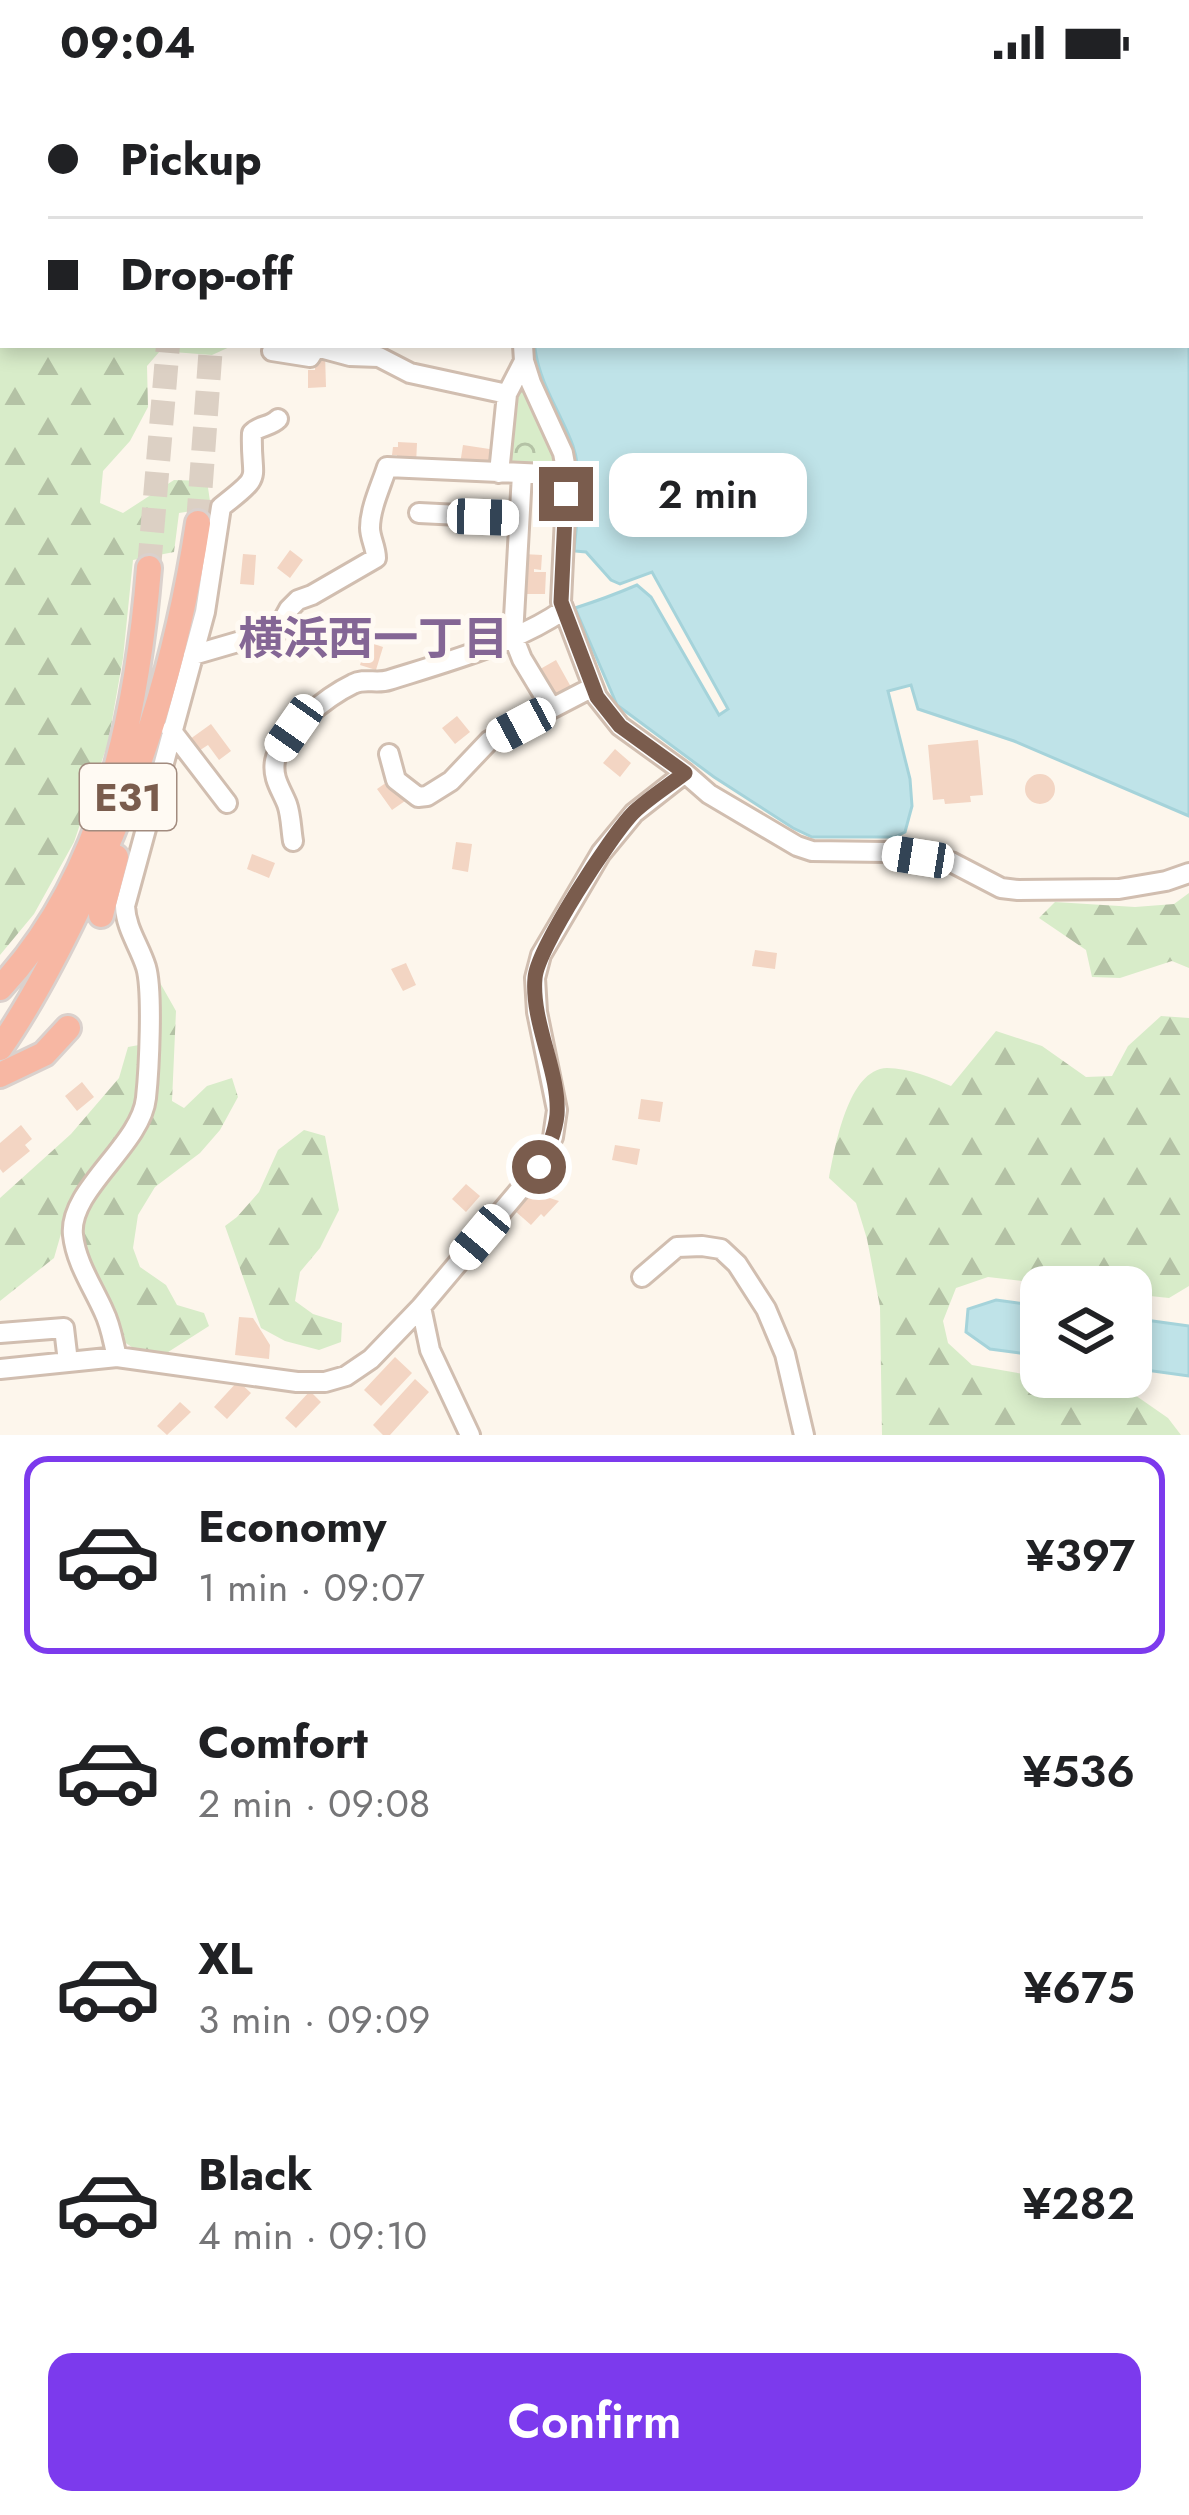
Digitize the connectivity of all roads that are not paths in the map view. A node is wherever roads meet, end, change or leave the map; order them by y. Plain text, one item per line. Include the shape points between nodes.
1 (272, 351) dead end
2 (524, 353) edge
3 (507, 394) junction
4 (278, 418) dead end
5 (499, 473) junction
6 (522, 474) junction
7 (567, 475) junction
8 (418, 513) dead end
9 (520, 518) junction
10 (198, 524) tunnel mouth
11 (149, 568) tunnel mouth
12 (562, 611) junction
13 (513, 636) junction
14 (194, 655) junction
15 (592, 687) junction
16 (551, 707) junction
17 (162, 732) junction
18 (389, 754) dead end
19 (685, 773) junction
20 (227, 803) dead end
21 (293, 841) dead end
22 (1189, 873) edge
23 (101, 915) dead end
24 (0, 988) edge
25 (68, 1028) dead end
26 (0, 1048) edge
27 (0, 1075) edge
28 (642, 1277) dead end
29 (421, 1307) junction
30 (0, 1334) edge
31 (117, 1357) junction
32 (68, 1362) junction
33 (0, 1369) edge
34 (470, 1435) edge
35 (804, 1435) edge

1 - 3 street via 380,357 410,373
2 - 3 street
2 - 7 street
3 - 5 street
4 - 14 street via 253,433 255,474 221,507
5 - 6 street
5 - 14 street via 387,467 370,520 376,558 298,600 272,640
6 - 7 street
6 - 9 street
7 - 12 street
8 - 9 street
9 - 13 street
10 - 17 highway, E31
11 - 24 highway, E31 via 133,706 98,824 52,919
12 - 13 street
12 - 15 street
13 - 16 street
13 - 21 street via 384,682 358,680 294,728 274,766
14 - 17 street
15 - 16 street
15 - 19 street via 620,726
16 - 18 street via 489,741 427,796 396,780
17 - 20 street
17 - 23 highway
17 - 26 highway, E31
17 - 31 street via 125,906 147,970 146,1102 76,1212 72,1232
19 - 22 street via 812,851 951,862 1018,890 1119,889
19 - 29 street via 634,813 601,854 541,955 537,1012 557,1110 553,1137 539,1167
25 - 27 highway via 44,1054
28 - 35 street via 677,1247 721,1249 737,1264 785,1354
29 - 31 street via 371,1359 325,1382
29 - 34 street via 430,1350
30 - 32 street via 64,1328
31 - 32 street
32 - 33 street

